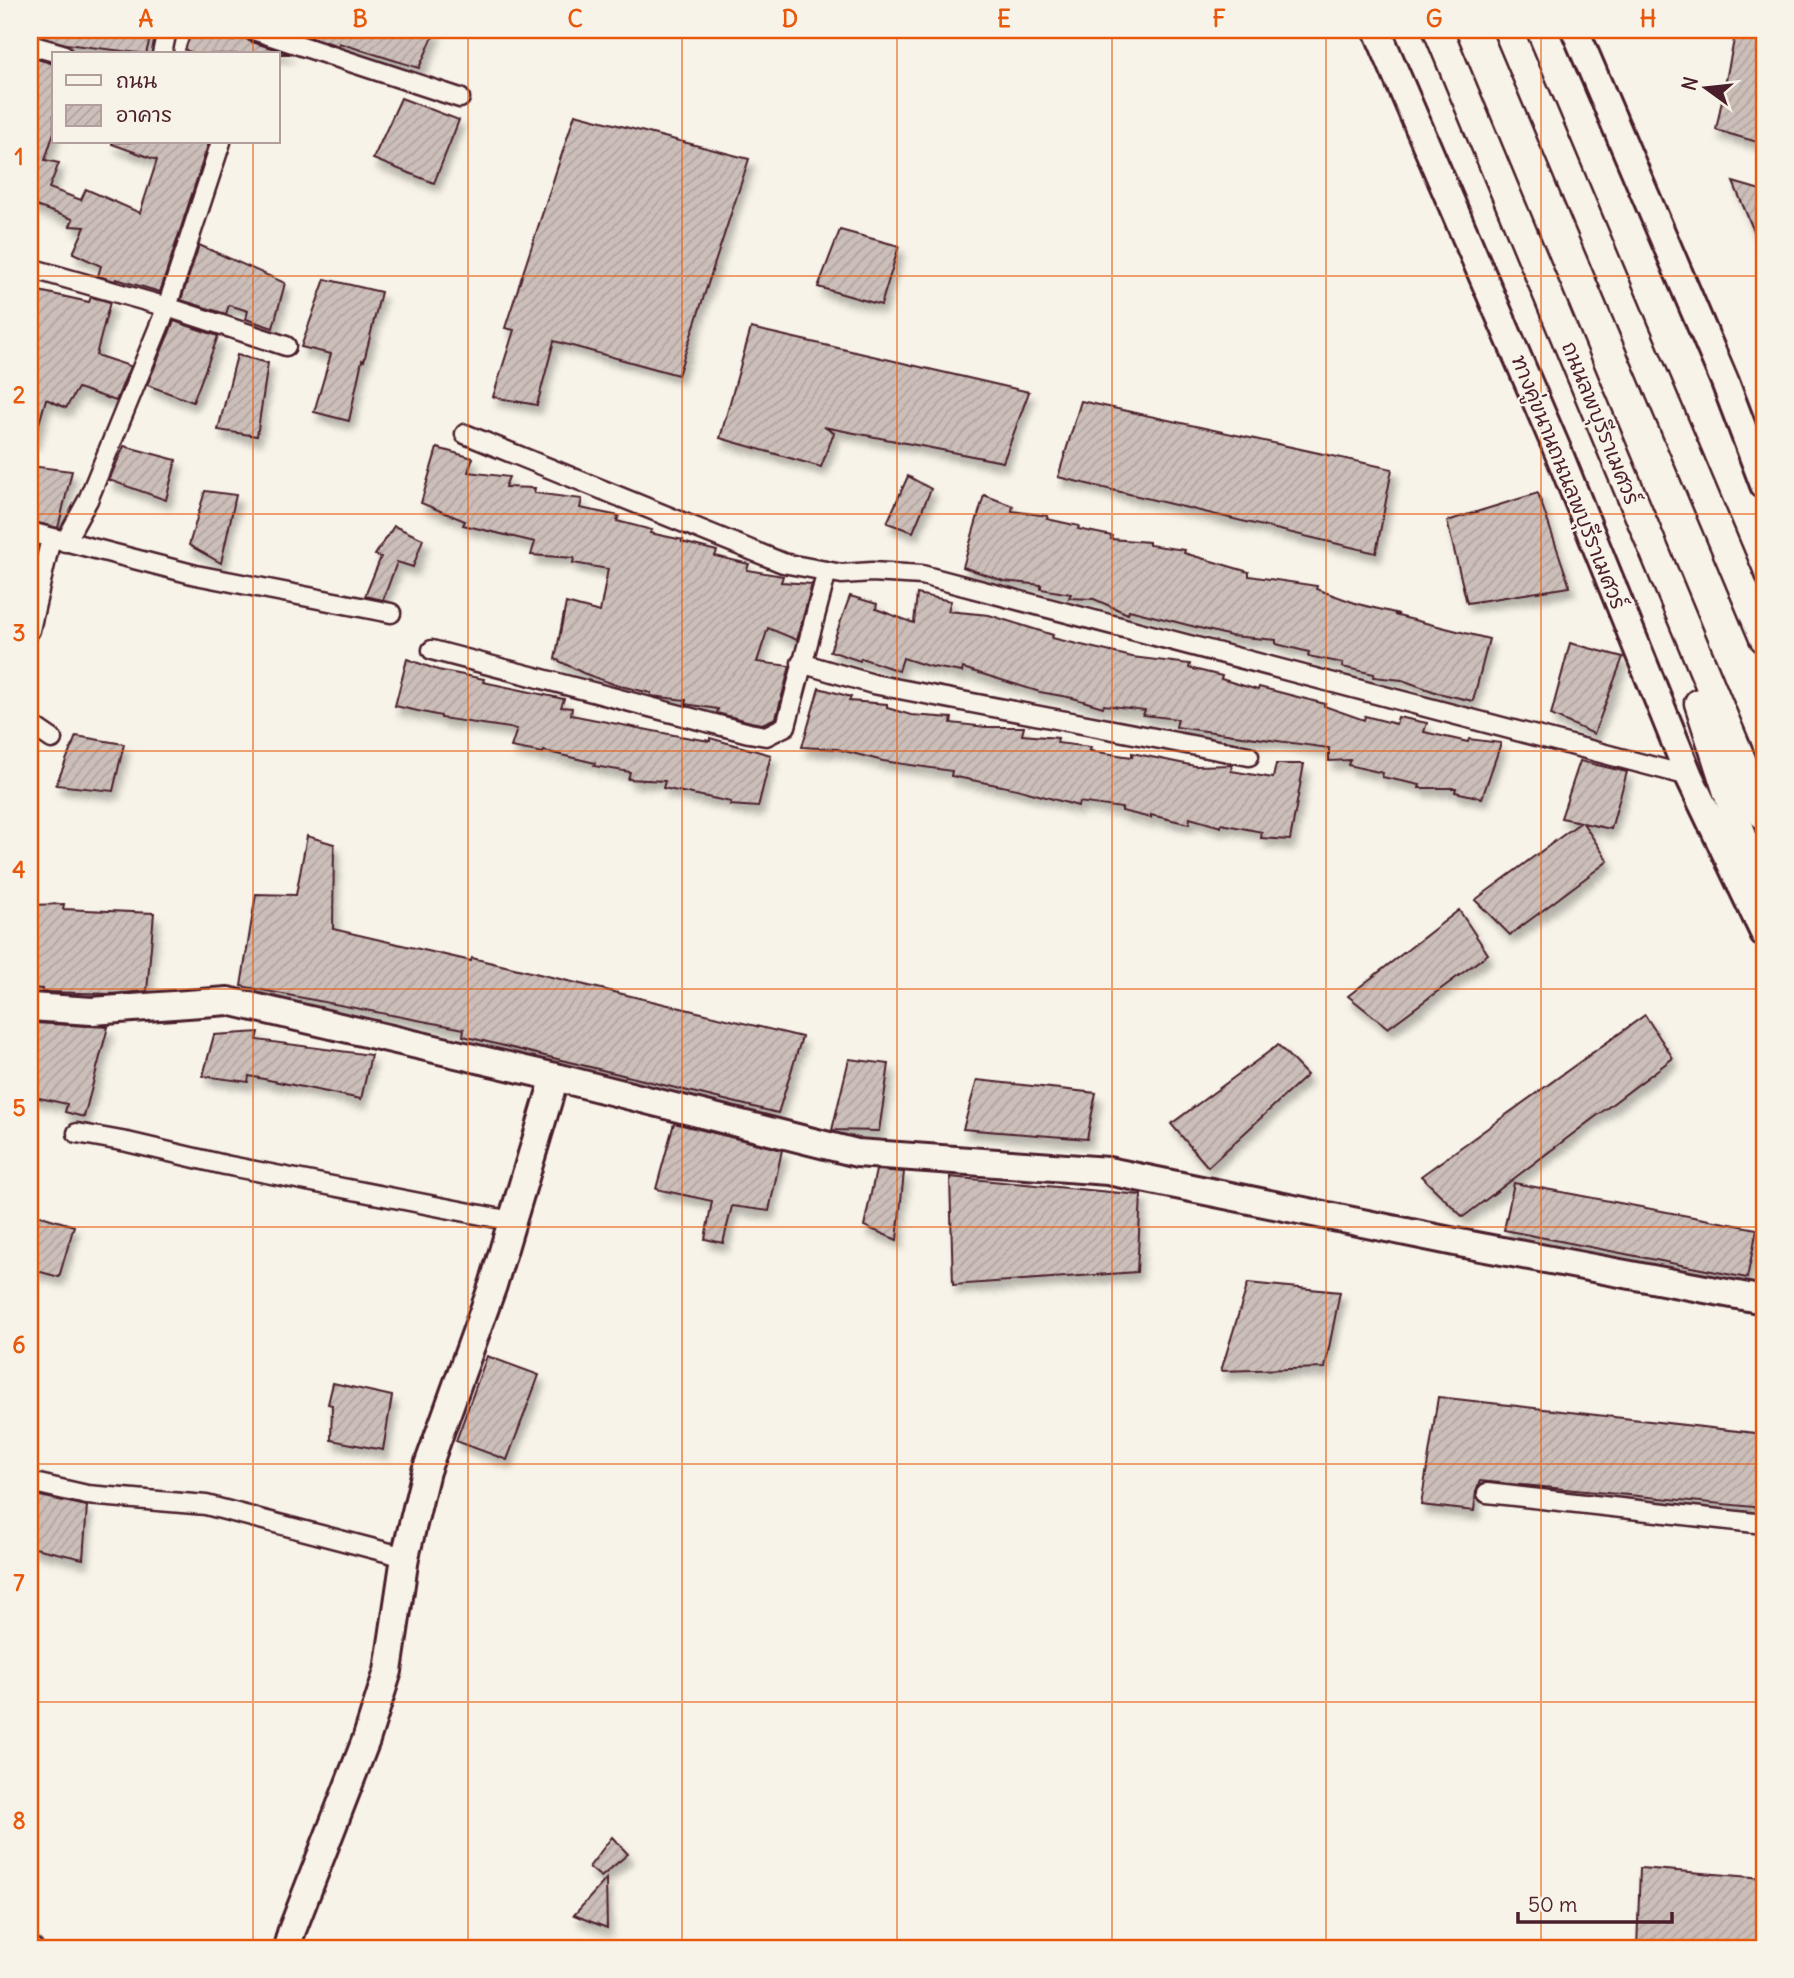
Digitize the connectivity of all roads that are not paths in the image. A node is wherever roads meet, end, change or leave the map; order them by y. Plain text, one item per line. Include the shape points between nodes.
1 (167, 30) edge
2 (253, 30) edge
3 (1377, 30) edge
4 (1438, 30) edge
5 (1508, 30) edge
6 (1575, 30) edge
7 (30, 45) edge
8 (55, 52) edge
9 (162, 52) edge
10 (460, 98) dead end
11 (220, 144) edge
12 (30, 268) edge
13 (167, 307) junction
14 (286, 346) dead end
15 (465, 434) dead end
16 (1764, 485) edge
17 (1638, 514) junction
18 (30, 532) edge
19 (58, 540) junction
20 (827, 571) junction
21 (391, 613) dead end
22 (30, 630) edge
23 (1764, 638) edge
24 (432, 650) dead end
25 (801, 663) junction
26 (30, 724) edge
27 (52, 739) dead end
28 (1249, 756) dead end
29 (1689, 776) junction
30 (1764, 815) edge
31 (1764, 904) edge
32 (1764, 933) edge
33 (30, 1007) edge
34 (555, 1077) junction
35 (78, 1133) dead end
36 (512, 1221) junction
37 (1764, 1300) edge
38 (30, 1482) edge
39 (1487, 1493) dead end
40 (1764, 1524) edge
41 (405, 1557) junction
42 (287, 1948) edge

1 - 9 street
2 - 10 street
3 - 29 street, ทางคู่ขนานถนนลพบุรีราเมศวร์ via 1559,454
4 - 17 main road, ถนนลพบุรีราเมศวร์
5 - 23 main road
6 - 16 street via 1726,382
7 - 8 street
11 - 13 street
12 - 13 street
13 - 14 street
13 - 19 street via 88,500
15 - 20 street via 783,563
17 - 30 main road, ถนนลพบุรีราเมศวร์
17 - 31 main road
18 - 19 street
19 - 21 street via 196,575
19 - 22 street
20 - 25 street
20 - 29 street via 922,575
24 - 25 street via 766,736 786,726
25 - 28 street via 873,684
26 - 27 street
29 - 32 street, ทางคู่ขนานถนนลพบุรีราเมศวร์
33 - 34 street via 92,1011 228,1001
34 - 36 street
34 - 37 street via 857,1153 1108,1171
35 - 36 street
36 - 41 street via 426,1471
38 - 41 street via 87,1495 206,1505
39 - 40 street
41 - 42 street via 388,1671

